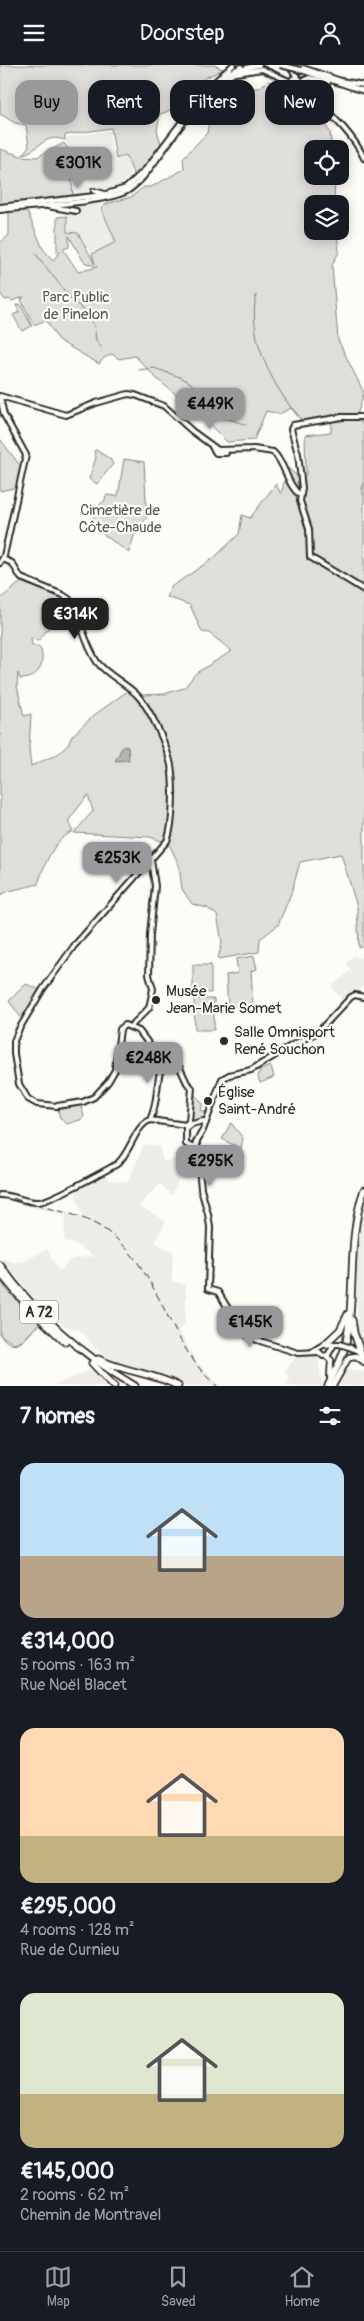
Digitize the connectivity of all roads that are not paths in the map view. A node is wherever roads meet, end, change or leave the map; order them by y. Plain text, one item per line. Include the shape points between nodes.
1 (233, 65) edge
2 (246, 65) edge
3 (259, 65) edge
4 (279, 65) edge
5 (288, 65) edge
6 (294, 65) edge
7 (228, 76) junction
8 (216, 80) edge
9 (218, 80) edge
10 (292, 80) edge
11 (296, 80) edge
12 (302, 80) edge
13 (322, 80) edge
14 (334, 83) edge
15 (339, 84) junction
16 (364, 85) edge
17 (364, 91) edge
18 (334, 119) edge
19 (180, 125) edge
20 (364, 158) edge
21 (94, 191) dead end
22 (106, 196) junction
23 (99, 204) dead end
24 (43, 205) junction
25 (0, 208) edge
26 (76, 211) dead end
27 (0, 397) edge
28 (364, 417) edge
29 (300, 495) junction
30 (1, 561) edge
31 (364, 590) edge
32 (151, 860) junction
33 (364, 997) edge
34 (131, 1026) junction
35 (166, 1058) junction
36 (150, 1120) junction
37 (205, 1122) junction
38 (191, 1124) junction
39 (194, 1149) junction
40 (364, 1190) edge
41 (0, 1195) edge
42 (364, 1195) edge
43 (0, 1265) edge
44 (351, 1267) junction
45 (0, 1273) edge
46 (352, 1298) junction
47 (328, 1346) junction
48 (319, 1350) junction
49 (85, 1353) junction
50 (326, 1356) junction
51 (364, 1359) edge
52 (92, 1363) junction
53 (114, 1386) edge
54 (128, 1386) edge
55 (135, 1386) edge
56 (178, 1386) edge
57 (330, 1386) edge

1 - 8 street
2 - 9 street
3 - 7 street
4 - 15 street, bridge
5 - 11 street
6 - 16 street
7 - 10 street via 262,69
7 - 22 street via 207,95 140,181 121,194
12 - 13 street via 309,77
14 - 15 street
15 - 17 street
18 - 20 street via 357,144
19 - 22 street via 138,178 126,188
21 - 22 street
22 - 23 street
22 - 24 street
22 - 25 street
24 - 25 street
24 - 26 street
27 - 29 street via 66,415 96,403 134,395 164,406 218,450 254,449 273,453
27 - 30 street via 9,425 26,455
28 - 29 street via 291,426 299,462
29 - 31 street via 309,529 311,559
30 - 32 street via 12,563 21,578 66,596 86,644 102,668 132,690 144,704 170,764 172,781 170,835
32 - 34 street via 156,886 150,934 153,989 149,1008
32 - 34 street via 74,946 19,1029 14,1050 20,1084 28,1099 37,1104 57,1106 90,1099 111,1078 120,1029 125,1025
33 - 37 street via 355,995 346,1001 316,1033 251,1070 221,1080
34 - 35 street
35 - 36 street via 158,1076 155,1110
35 - 38 street via 180,1068 191,1087
36 - 38 street
36 - 41 street via 143,1124 124,1157 105,1171 39,1202
37 - 38 street
37 - 39 street
38 - 39 street via 186,1144
39 - 48 street via 200,1163 201,1189 208,1213 208,1289 215,1290 248,1336 296,1353
40 - 44 highway via 355,1221
42 - 46 highway via 355,1237
43 - 49 highway, A 72 via 38,1311
44 - 47 highway via 347,1316
44 - 57 highway via 345,1348
45 - 52 highway, A 72 via 40,1319
46 - 51 highway via 353,1329
46 - 57 highway via 346,1349
47 - 48 street
47 - 50 street via 329,1354
47 - 51 street, bridge via 349,1347
48 - 50 street
49 - 55 highway, A 72
49 - 56 highway via 111,1365
50 - 57 main road via 331,1360
51 - 57 main road via 349,1357
52 - 53 highway
52 - 54 highway, A 72

